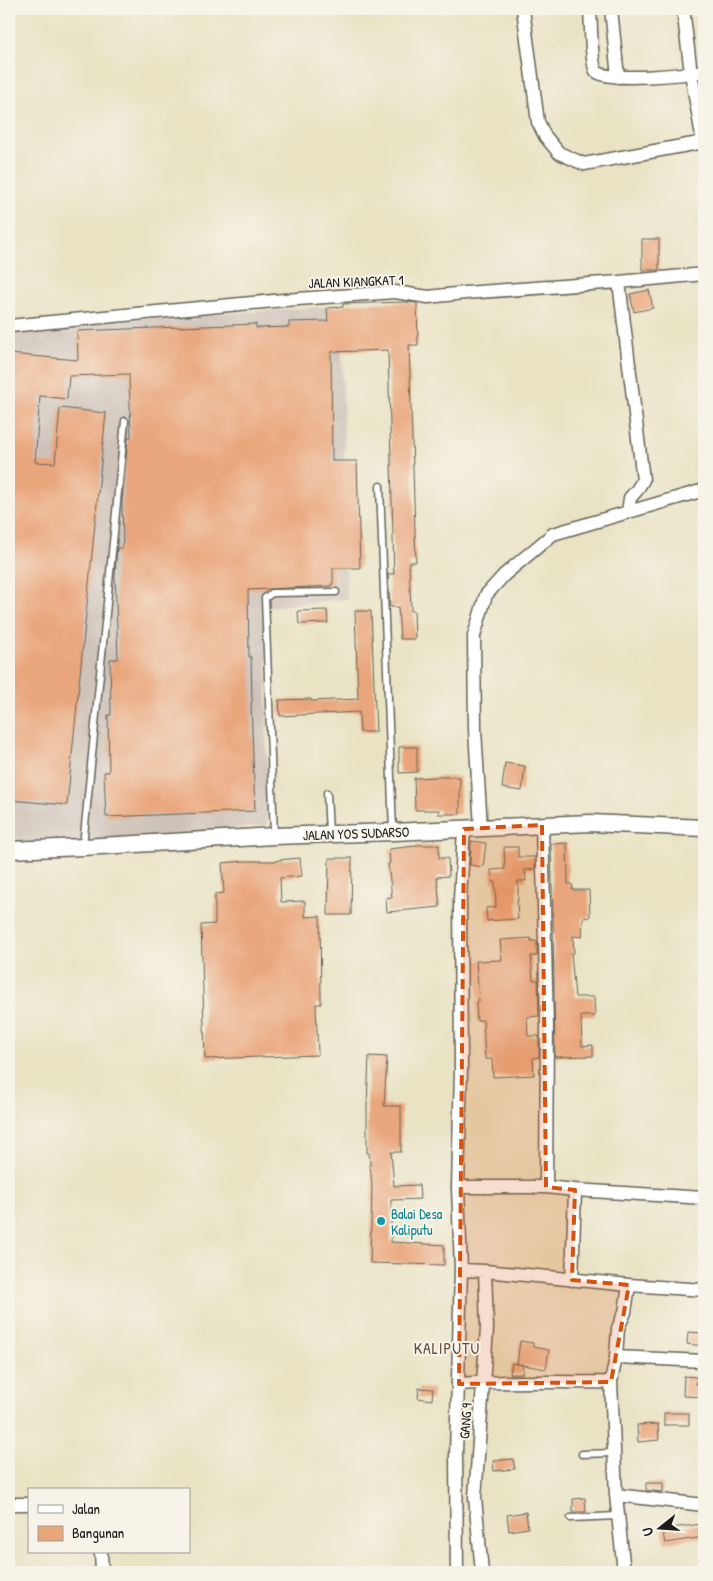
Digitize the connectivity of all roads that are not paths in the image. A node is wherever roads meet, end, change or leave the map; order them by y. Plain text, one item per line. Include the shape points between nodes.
1 (523, 9) edge
2 (590, 9) edge
3 (611, 9) edge
4 (683, 9) edge
5 (704, 71) edge
6 (691, 73) junction
7 (618, 77) junction
8 (704, 142) edge
9 (704, 274) edge
10 (619, 282) junction
11 (9, 326) edge
12 (125, 421) dead end
13 (380, 486) dead end
14 (704, 490) edge
15 (628, 512) junction
16 (336, 592) dead end
17 (327, 793) dead end
18 (542, 825) junction
19 (481, 828) junction
20 (704, 828) edge
21 (464, 829) junction
22 (393, 832) junction
23 (329, 834) junction
24 (274, 836) junction
25 (83, 847) junction
26 (9, 850) edge
27 (546, 1186) junction
28 (458, 1187) junction
29 (575, 1190) junction
30 (704, 1198) edge
31 (461, 1270) junction
32 (485, 1271) junction
33 (572, 1280) junction
34 (629, 1285) junction
35 (704, 1290) edge
36 (616, 1357) junction
37 (704, 1361) edge
38 (483, 1382) junction
39 (611, 1382) junction
40 (459, 1384) junction
41 (614, 1453) junction
42 (582, 1454) dead end
43 (616, 1495) junction
44 (9, 1504) edge
45 (28, 1504) edge
46 (704, 1505) edge
47 (618, 1516) junction
48 (571, 1518) dead end
49 (101, 1554) edge
50 (102, 1572) edge
51 (457, 1572) edge
52 (482, 1572) edge
53 (624, 1572) edge

1 - 8 street via 538,122 559,153 584,164
2 - 7 street via 596,71
3 - 7 street
4 - 6 street
5 - 6 street
6 - 7 street
6 - 8 street
9 - 10 street, JALAN KIANGKAT 1
10 - 11 street, JALAN KIANGKAT 1 via 428,297 395,292 355,294
10 - 15 street via 642,480 630,498
12 - 25 lane
13 - 22 lane
14 - 15 street
15 - 19 street via 553,534 504,575 486,595 474,636
16 - 24 lane via 272,593 265,598
17 - 23 lane
18 - 19 street, JALAN YOS SUDARSO
18 - 20 street, JALAN YOS SUDARSO via 590,823
18 - 27 street via 547,1026
19 - 21 street, JALAN YOS SUDARSO
21 - 22 street, JALAN YOS SUDARSO
21 - 28 street via 460,900
22 - 23 street, JALAN YOS SUDARSO
23 - 24 street, JALAN YOS SUDARSO
24 - 25 street, JALAN YOS SUDARSO
25 - 26 street, JALAN YOS SUDARSO
27 - 28 street
27 - 29 street
28 - 31 street
29 - 30 street
29 - 33 street
31 - 32 street
31 - 40 street
32 - 33 street
32 - 38 street, GANG 9 via 487,1328
33 - 34 street
34 - 35 street
34 - 36 street via 625,1312 618,1328
36 - 37 street
36 - 39 street
38 - 39 street
38 - 40 street
38 - 52 street, GANG 9 via 475,1498
39 - 41 street
40 - 51 street
41 - 42 lane
41 - 43 street
43 - 46 street
43 - 47 street
44 - 45 street
47 - 48 lane
47 - 53 street
49 - 50 street

